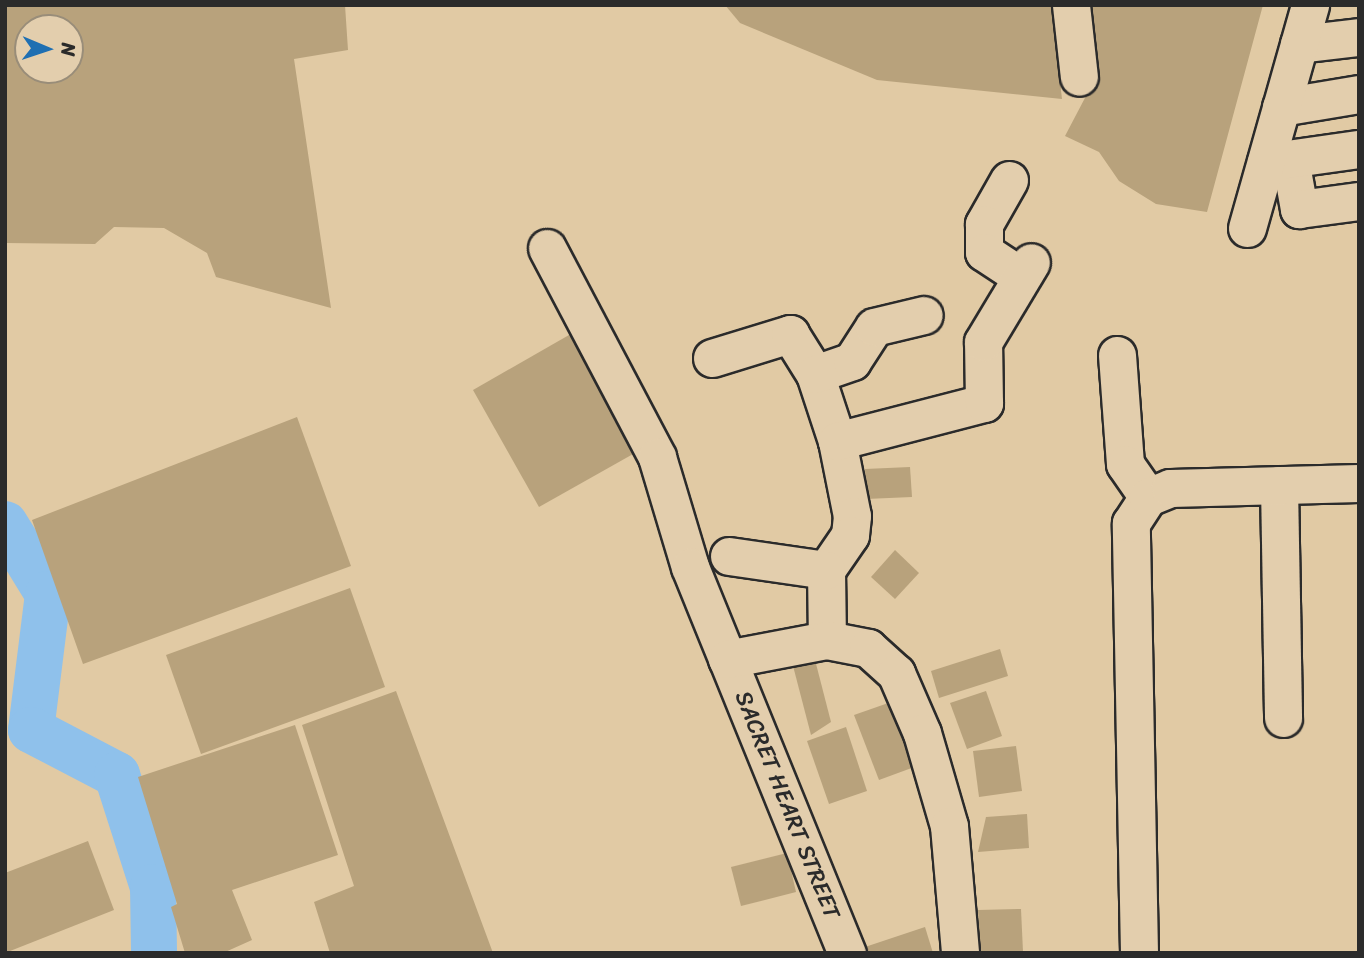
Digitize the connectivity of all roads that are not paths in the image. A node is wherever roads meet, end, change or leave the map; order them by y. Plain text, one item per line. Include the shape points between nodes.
1 (1071, 5) edge
2 (1310, 5) edge
3 (1359, 37) edge
4 (1299, 44) junction
5 (1079, 77) dead end
6 (1359, 94) edge
7 (1281, 107) junction
8 (1359, 149) edge
9 (1278, 160) junction
10 (1009, 180) dead end
11 (1359, 201) edge
12 (1247, 228) dead end
13 (547, 248) dead end
14 (924, 316) dead end
15 (1118, 355) dead end
16 (712, 358) dead end
17 (815, 374) junction
18 (837, 441) junction
19 (1359, 483) edge
20 (1279, 485) junction
21 (1148, 497) junction
22 (729, 556) dead end
23 (827, 570) junction
24 (827, 640) junction
25 (727, 659) junction
26 (1283, 718) dead end
27 (847, 953) edge
28 (960, 953) edge
29 (1139, 953) edge

1 - 5 street
2 - 4 street
3 - 4 street
4 - 7 street
6 - 7 street
7 - 9 street
8 - 9 street
9 - 11 street via 1299,209
9 - 12 street
10 - 18 street via 984,223 984,252 1026,270 980,351 984,402
13 - 25 street, SACRET HEART STREET via 657,457 690,567
14 - 17 street via 874,327 852,361
15 - 21 street via 1125,464
16 - 17 street via 790,334
17 - 18 street
18 - 23 street via 852,516 850,535
19 - 20 street
20 - 21 street via 1170,488
20 - 26 street
21 - 29 street via 1131,523
22 - 23 street
23 - 24 street
24 - 25 street
24 - 28 street via 867,648 896,673 922,733 949,826
25 - 27 street, SACRET HEART STREET

